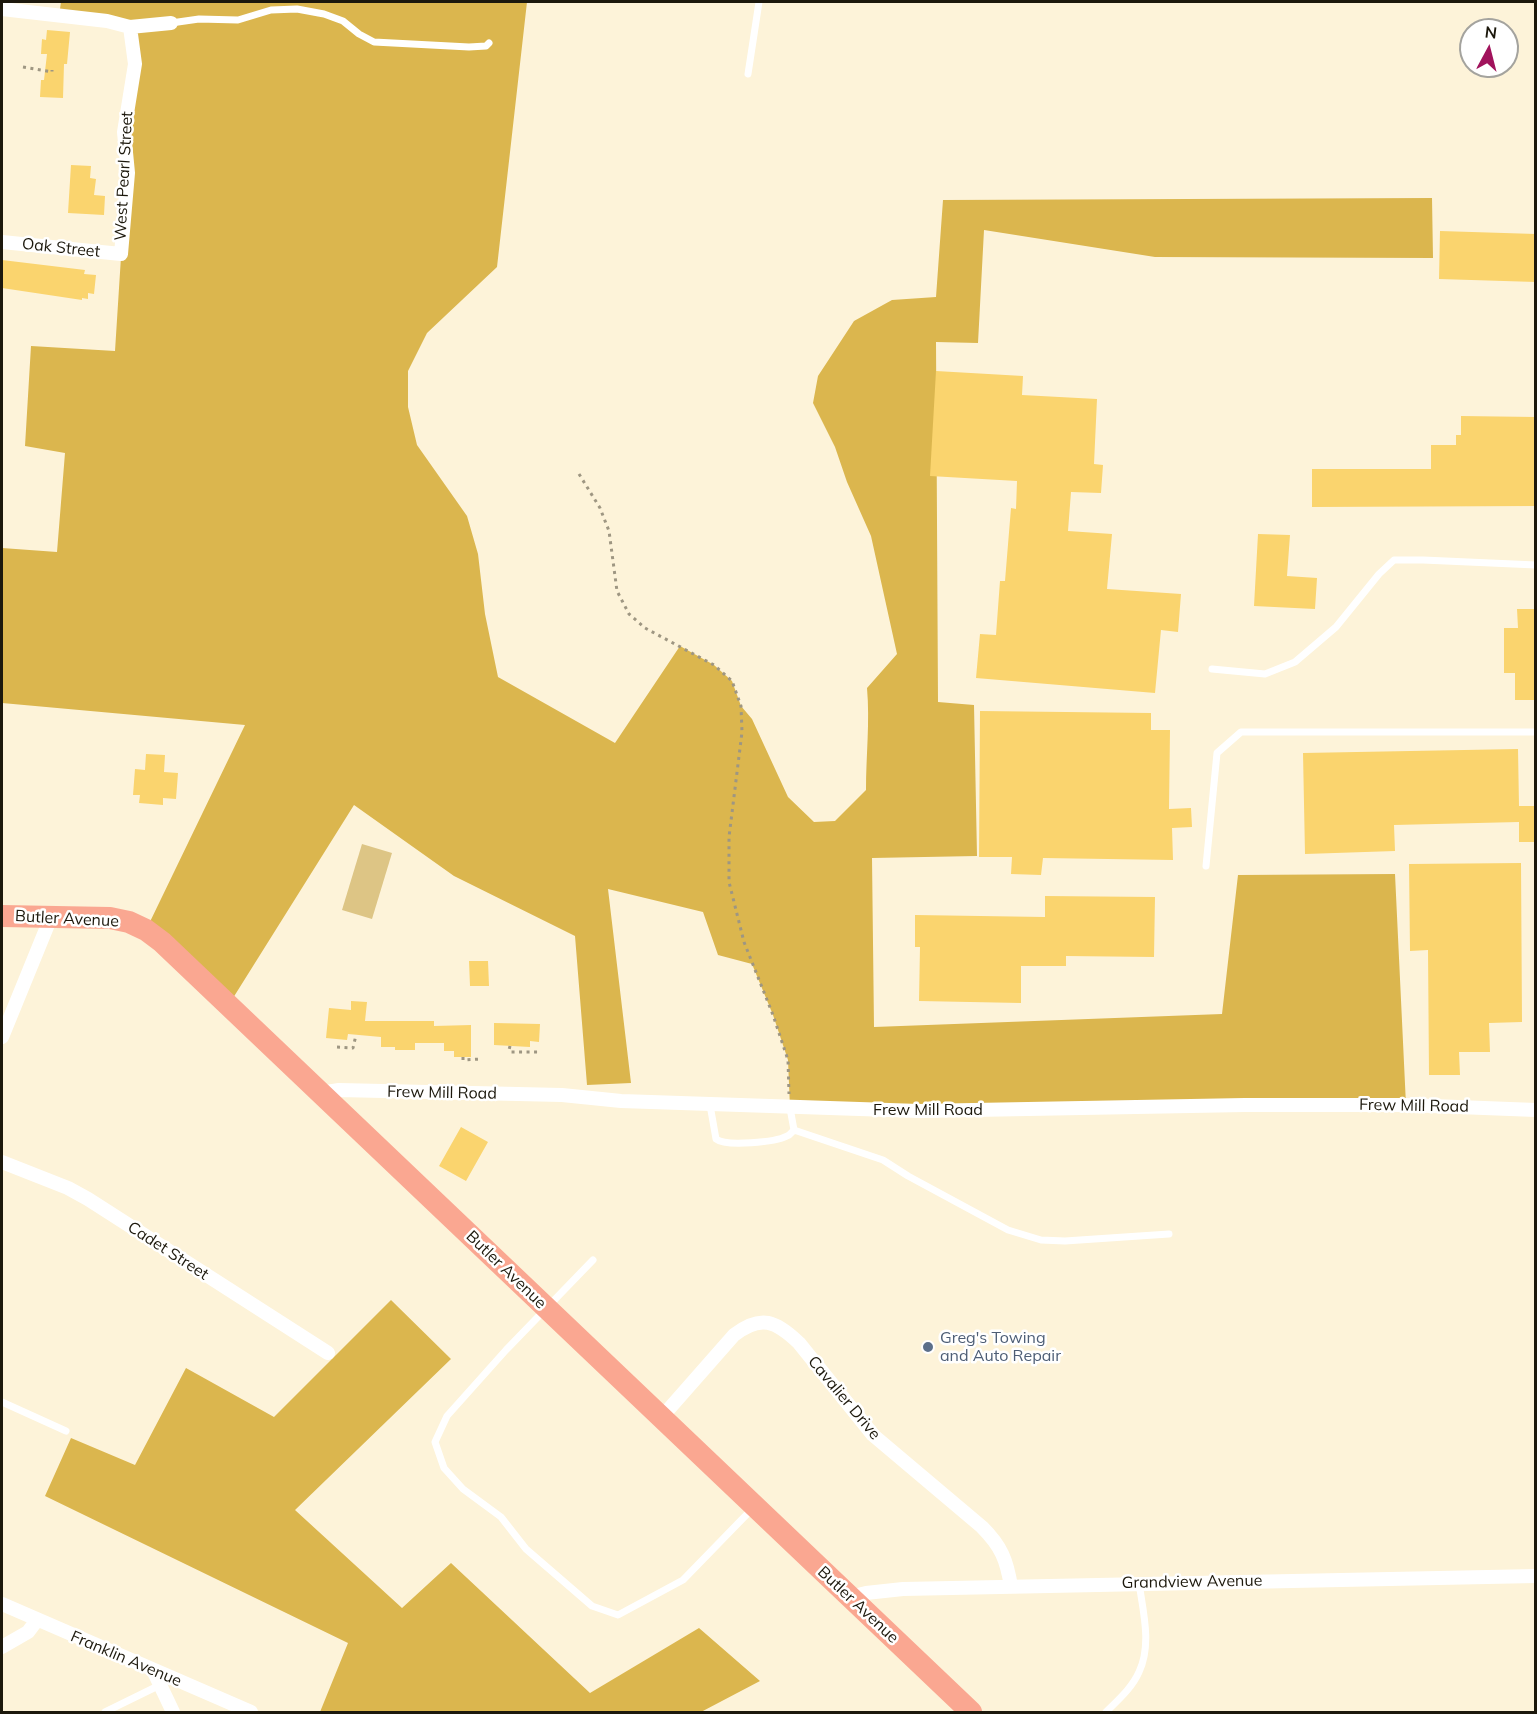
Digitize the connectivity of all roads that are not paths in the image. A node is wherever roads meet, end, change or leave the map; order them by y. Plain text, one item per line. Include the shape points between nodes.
1 (759, 2) edge
2 (2, 9) edge
3 (171, 23) joint
4 (130, 27) junction
5 (489, 43) dead end
6 (748, 74) dead end
7 (2, 242) edge
8 (121, 254) joint
9 (1536, 565) edge
10 (1212, 669) dead end
11 (1536, 732) edge
12 (1206, 866) dead end
13 (2, 916) edge
14 (51, 916) junction
15 (2, 1037) edge
16 (320, 1093) junction
17 (710, 1105) junction
18 (790, 1108) junction
19 (1536, 1110) edge
20 (794, 1130) junction
21 (2, 1162) edge
22 (1169, 1234) dead end
23 (593, 1260) dead end
24 (546, 1308) junction
25 (328, 1353) dead end
26 (2, 1402) edge
27 (661, 1418) junction
28 (66, 1431) dead end
29 (754, 1507) junction
30 (1536, 1576) edge
31 (1139, 1583) junction
32 (1011, 1587) junction
33 (850, 1597) junction
34 (2, 1604) edge
35 (37, 1620) junction
36 (2, 1647) edge
37 (153, 1670) junction
38 (160, 1685) junction
39 (105, 1713) edge
40 (173, 1713) edge
41 (251, 1713) edge
42 (971, 1713) edge
43 (1106, 1713) edge

1 - 6 lane
2 - 4 street
3 - 4 street
3 - 5 lane via 238,20 271,10 297,9 343,21 374,42 469,47
4 - 8 street, West Pearl Street via 135,64 124,132 128,173
7 - 8 street, Oak Street
9 - 10 lane via 1394,560 1336,627 1295,662 1265,674
11 - 12 lane via 1241,732 1217,753
13 - 14 main road, Butler Avenue
14 - 15 street
14 - 16 main road, Butler Avenue via 110,918 146,930
16 - 17 street, Frew Mill Road via 339,1090 562,1095
16 - 24 main road, Butler Avenue
17 - 18 street, Frew Mill Road
17 - 20 lane via 716,1139 720,1142 739,1145 786,1137
18 - 19 street, Frew Mill Road via 919,1111 1406,1105
18 - 20 lane
20 - 22 lane via 883,1160 1008,1230 1041,1240
21 - 25 street, Cadet Street via 88,1199
23 - 24 lane
24 - 27 main road, Butler Avenue
24 - 29 lane via 447,1416 435,1442 444,1468 501,1517 526,1549 592,1606 618,1615 683,1580
26 - 28 lane
27 - 29 main road, Butler Avenue
27 - 32 street, Cavalier Drive via 747,1325 760,1321 774,1324 799,1343 873,1435 997,1542 1005,1556
29 - 33 main road, Butler Avenue
30 - 31 street, Grandview Avenue
31 - 32 street, Grandview Avenue
31 - 43 lane via 1146,1629 1140,1672
32 - 33 street, Grandview Avenue via 903,1589
33 - 42 main road, Butler Avenue
34 - 35 street, Franklin Avenue
35 - 36 street via 28,1632
35 - 37 street, Franklin Avenue
37 - 38 street
37 - 41 street, Franklin Avenue
38 - 39 lane
38 - 40 street

